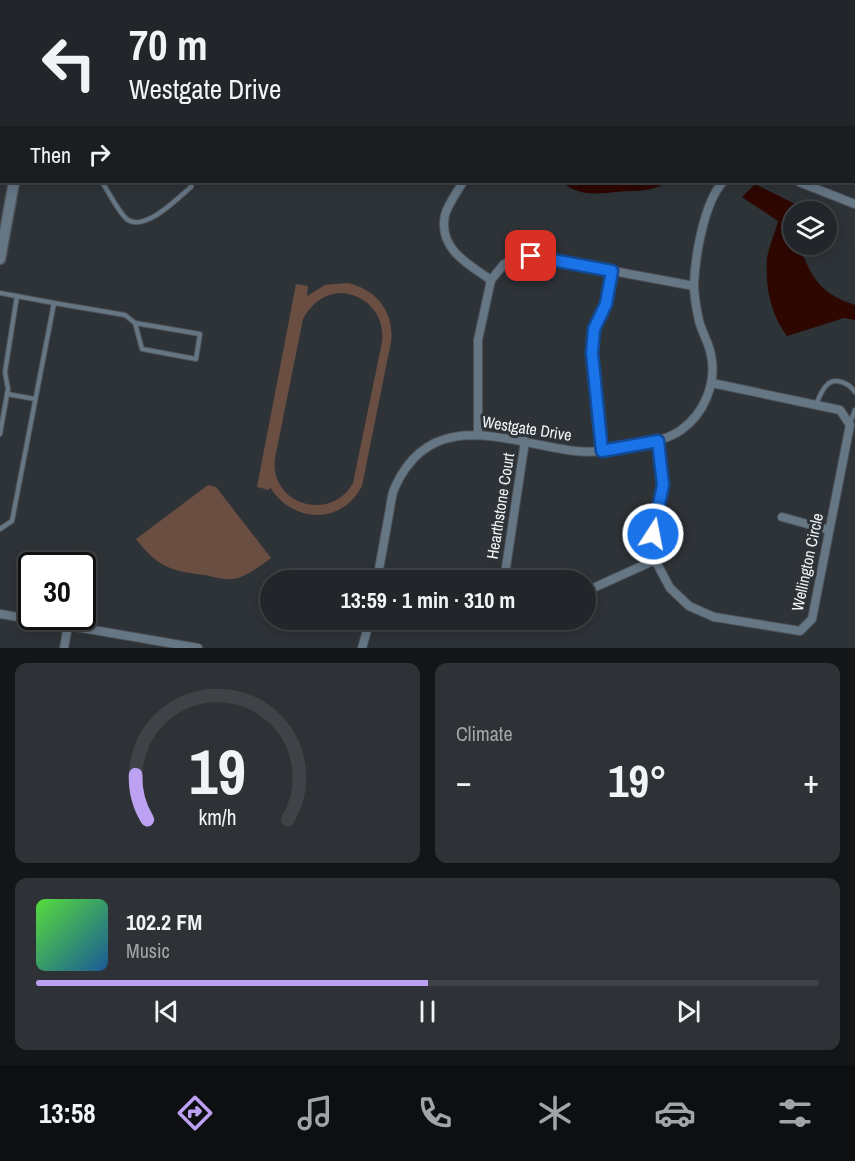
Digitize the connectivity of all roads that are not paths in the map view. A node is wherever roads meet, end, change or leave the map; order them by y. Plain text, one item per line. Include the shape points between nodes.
1 (14, 183) edge
2 (103, 183) edge
3 (192, 183) edge
4 (462, 183) edge
5 (722, 183) edge
6 (802, 183) edge
7 (855, 204) edge
8 (0, 259) edge
9 (612, 271) junction
10 (491, 280) junction
11 (694, 286) junction
12 (0, 293) edge
13 (17, 296) junction
14 (54, 303) junction
15 (135, 323) junction
16 (712, 383) junction
17 (855, 392) edge
18 (7, 394) junction
19 (35, 399) junction
20 (816, 405) junction
21 (855, 410) edge
22 (850, 425) junction
23 (0, 434) edge
24 (478, 434) junction
25 (525, 441) junction
26 (658, 441) junction
27 (602, 451) junction
28 (782, 517) dead end
29 (0, 530) edge
30 (829, 530) junction
31 (655, 560) junction
32 (379, 570) edge
33 (506, 570) edge
34 (596, 587) edge
35 (0, 614) edge
36 (18, 617) edge
37 (67, 630) edge
38 (92, 630) edge
39 (367, 630) edge
40 (64, 648) edge
41 (198, 648) edge
42 (362, 648) edge

1 - 8 street
2 - 3 lane via 127,219 137,223 148,221
4 - 10 street via 445,215 449,245 456,257
5 - 11 street, Westgate Drive via 702,226
6 - 7 street
9 - 10 street via 531,256 504,264
9 - 11 street
9 - 27 street via 606,304 594,329 592,353
10 - 24 street via 478,340
11 - 16 street, Westgate Drive via 698,320 712,356
12 - 13 lane
13 - 14 lane
13 - 18 lane via 5,372
14 - 15 lane via 125,315
14 - 19 lane
15 - 15 lane via 200,334 196,359 142,349
16 - 20 street
16 - 26 street, Westgate Drive via 701,412 680,431
17 - 20 lane via 843,382 830,383
18 - 19 lane
18 - 23 lane
19 - 29 lane via 12,521
20 - 22 street via 840,410
21 - 22 lane
22 - 30 street, Wellington Circle
24 - 25 street, Westgate Drive
24 - 32 street, Westgate Drive via 446,437 415,455 394,488
25 - 27 street, Westgate Drive via 577,451
25 - 33 street, Hearthstone Court
26 - 27 street, Westgate Drive
26 - 31 street, Wellington Circle via 663,485 653,534
28 - 30 street
30 - 31 street, Wellington Circle via 812,619 800,632 714,617 689,606 670,588
31 - 34 street
35 - 36 street
37 - 40 street
38 - 41 street
39 - 42 street

